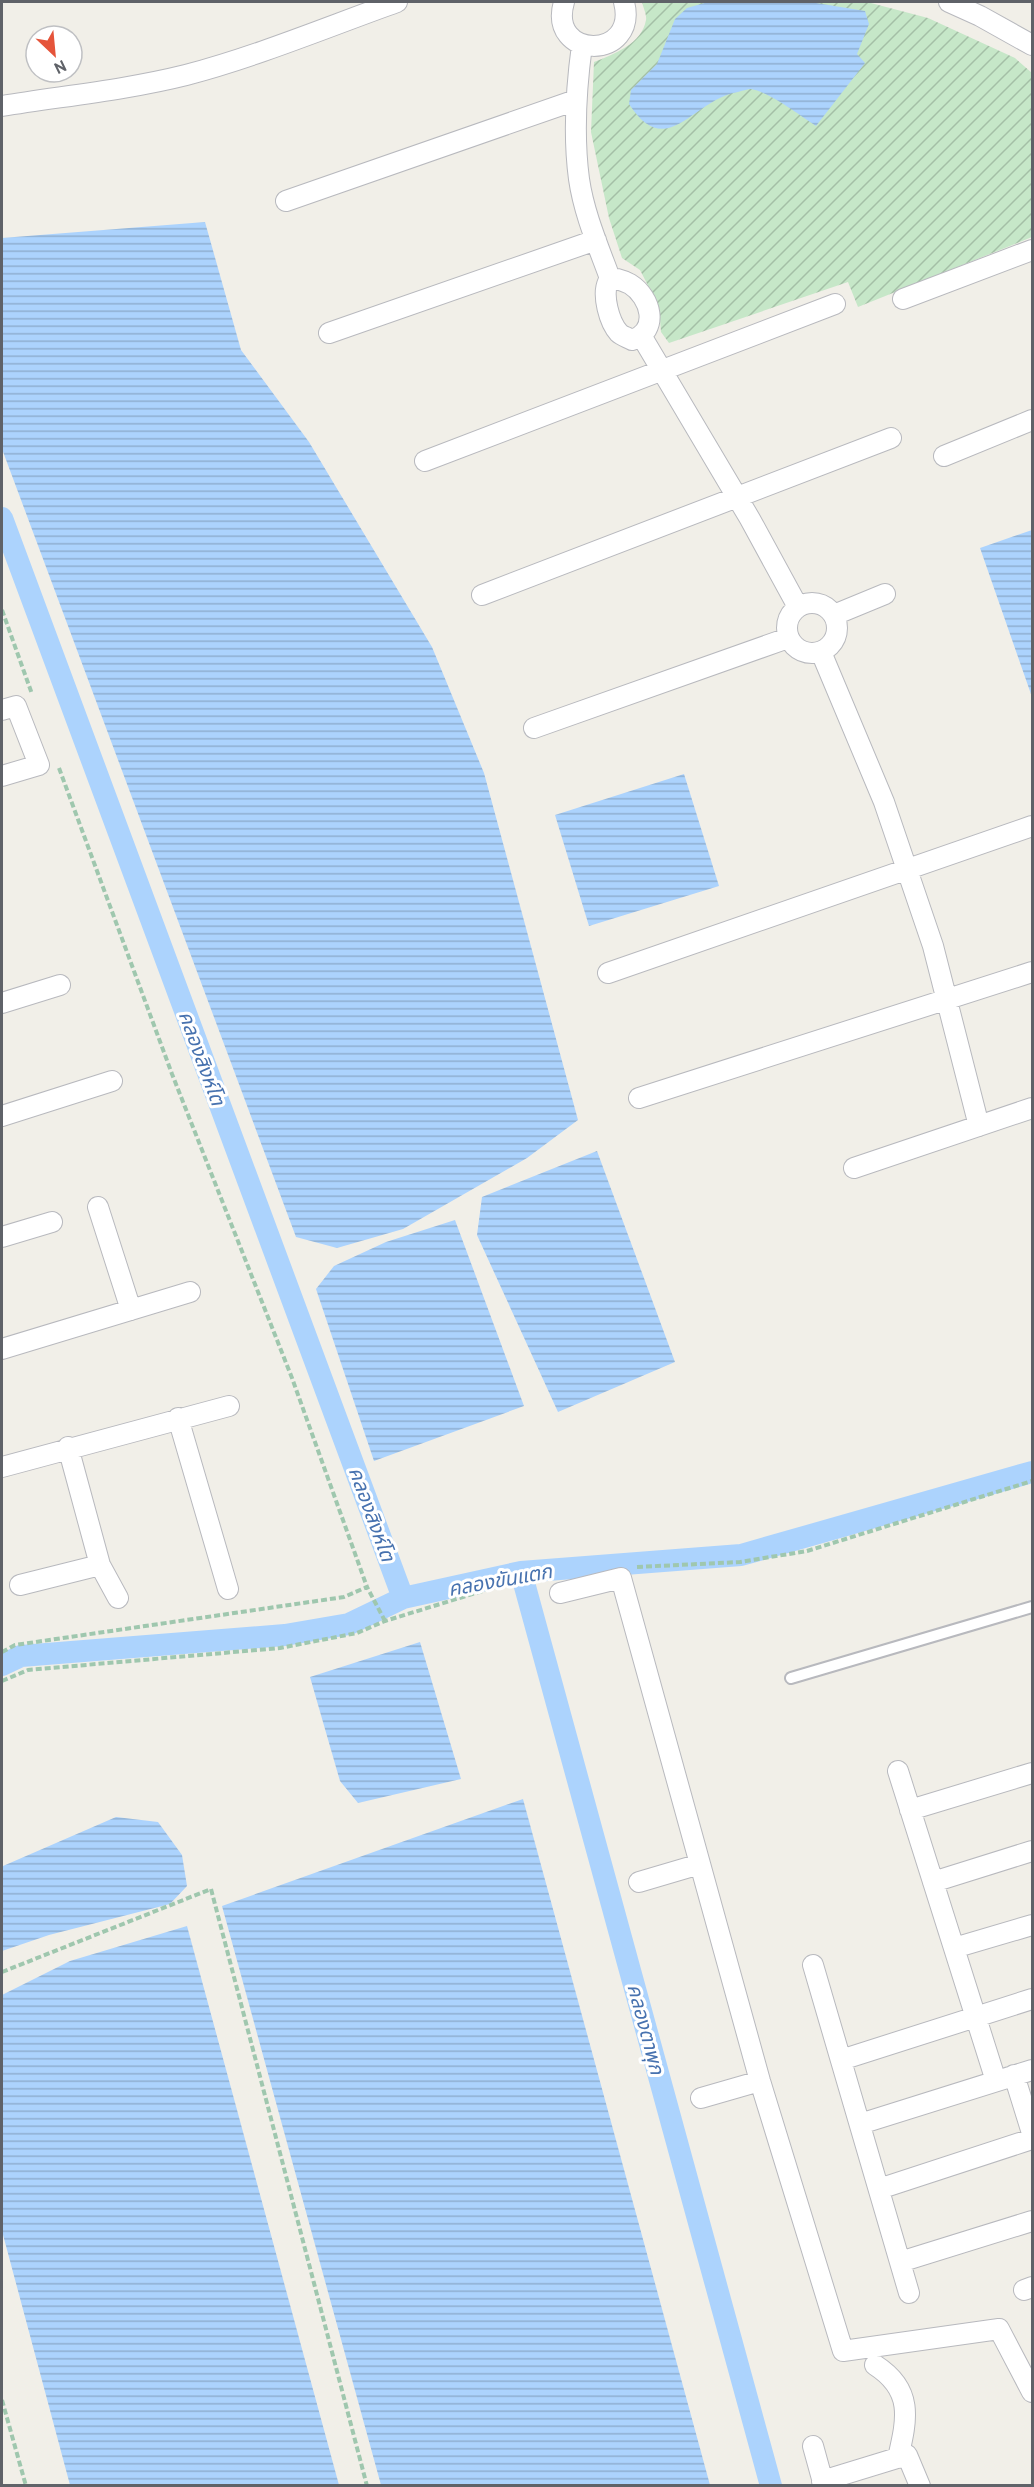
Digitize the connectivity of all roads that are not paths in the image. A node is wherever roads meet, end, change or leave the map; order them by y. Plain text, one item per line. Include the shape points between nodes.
1 (397, 2) edge
2 (564, 2) edge
3 (624, 2) edge
4 (949, 2) edge
5 (582, 45) junction
6 (1032, 45) edge
7 (576, 100) junction
8 (2, 106) edge
9 (286, 201) dead end
10 (596, 240) junction
11 (1032, 250) edge
12 (611, 280) junction
13 (903, 299) dead end
14 (835, 304) dead end
15 (329, 333) dead end
16 (642, 337) junction
17 (661, 370) junction
18 (1032, 420) edge
19 (891, 438) dead end
20 (944, 456) dead end
21 (424, 461) dead end
22 (737, 497) junction
23 (885, 594) dead end
24 (482, 595) dead end
25 (798, 607) junction
26 (834, 615) junction
27 (788, 638) junction
28 (821, 652) junction
29 (2, 710) edge
30 (534, 728) dead end
31 (2, 776) edge
32 (1032, 826) edge
33 (907, 870) junction
34 (1032, 972) edge
35 (608, 974) dead end
36 (60, 985) dead end
37 (947, 999) junction
38 (2, 1003) edge
39 (112, 1081) dead end
40 (639, 1098) dead end
41 (1032, 1108) edge
42 (2, 1116) edge
43 (980, 1126) junction
44 (854, 1167) dead end
45 (98, 1207) dead end
46 (52, 1222) dead end
47 (2, 1237) edge
48 (190, 1292) dead end
49 (131, 1310) junction
50 (2, 1349) edge
51 (230, 1406) dead end
52 (178, 1418) junction
53 (68, 1447) junction
54 (2, 1467) edge
55 (100, 1565) junction
56 (20, 1585) dead end
57 (228, 1589) dead end
58 (560, 1593) dead end
59 (118, 1598) dead end
60 (1032, 1607) edge
61 (791, 1678) dead end
62 (897, 1771) dead end
63 (1032, 1773) edge
64 (910, 1810) junction
65 (1032, 1851) edge
66 (700, 1864) junction
67 (639, 1882) dead end
68 (933, 1882) junction
69 (1032, 1925) edge
70 (954, 1948) junction
71 (813, 1965) dead end
72 (1032, 1999) edge
73 (975, 2017) junction
74 (841, 2060) junction
75 (1014, 2075) edge
76 (759, 2081) junction
77 (701, 2098) dead end
78 (860, 2124) junction
79 (1032, 2133) edge
80 (1032, 2139) edge
81 (879, 2188) junction
82 (1032, 2221) edge
83 (900, 2262) junction
84 (909, 2293) dead end
85 (875, 2365) dead end
86 (1028, 2372) edge
87 (1032, 2392) edge
88 (813, 2446) dead end
89 (897, 2458) junction
90 (823, 2483) edge
91 (920, 2486) edge

1 - 8 street via 183,76
2 - 5 street via 561,22 566,32
3 - 5 street via 625,23 613,41
4 - 6 street
5 - 7 street
7 - 9 street
7 - 10 street via 579,180
10 - 12 street
10 - 15 street
11 - 13 street
12 - 16 street via 631,284 644,298 651,315
12 - 16 street via 604,290 605,302 619,333 632,340
14 - 17 street
16 - 17 street
17 - 21 street
17 - 22 street
18 - 20 street
19 - 22 street
22 - 24 street
22 - 25 street
23 - 26 street
25 - 26 street via 821,604
25 - 27 street via 787,621
26 - 28 street via 836,638
27 - 28 street via 800,651
27 - 30 street
28 - 33 street via 884,802
29 - 31 street via 16,706 39,765
32 - 33 street
33 - 35 street
33 - 37 street
34 - 37 street
36 - 38 street
37 - 40 street
37 - 43 street
39 - 42 street
41 - 43 street
43 - 44 street
45 - 49 street
46 - 47 street
48 - 49 street
49 - 50 street
51 - 52 street
52 - 53 street
52 - 57 street
53 - 54 street
53 - 55 street
55 - 56 street
55 - 59 street
58 - 66 street via 621,1578
60 - 61 lane
62 - 64 street
63 - 64 street
64 - 68 street
65 - 68 street
66 - 67 street
66 - 76 street
68 - 70 street
69 - 70 street
70 - 73 street
71 - 74 street
72 - 73 street
73 - 74 street
73 - 75 street
74 - 78 street
75 - 78 street
75 - 79 street
76 - 77 street
76 - 86 street via 843,2351 999,2329
78 - 81 street
80 - 81 street
81 - 83 street
82 - 83 street
83 - 84 street
85 - 89 street via 890,2374 907,2411
86 - 87 street
88 - 90 street
89 - 90 street
89 - 91 street via 907,2455

